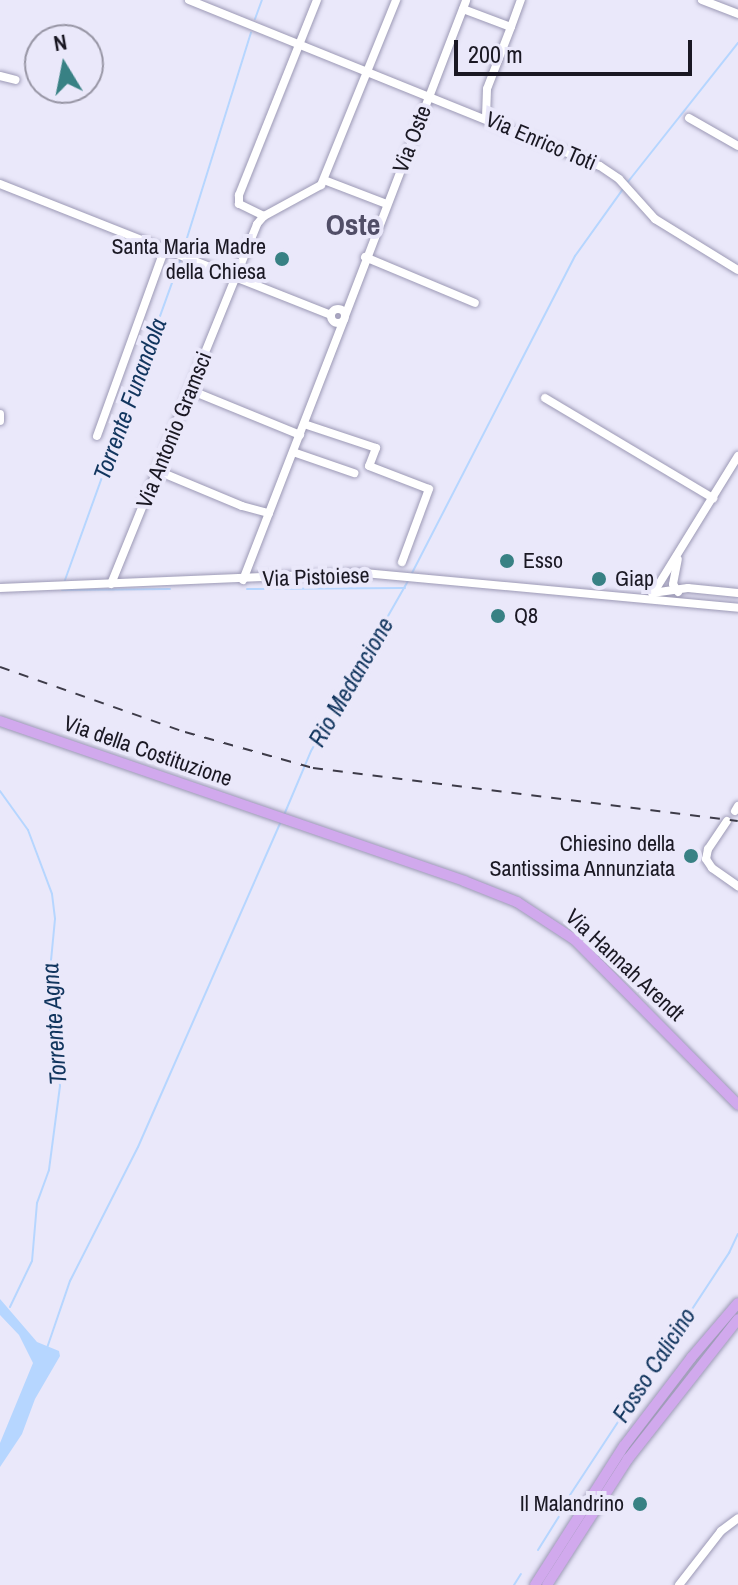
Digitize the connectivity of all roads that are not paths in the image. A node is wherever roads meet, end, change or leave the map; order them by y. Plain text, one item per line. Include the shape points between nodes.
1 (189, 0) edge
2 (317, 0) edge
3 (396, 0) edge
4 (521, 0) edge
5 (702, 0) edge
6 (464, 5) edge
7 (738, 14) edge
8 (511, 27) junction
9 (300, 43) junction
10 (369, 70) junction
11 (0, 76) edge
12 (16, 80) dead end
13 (429, 95) junction
14 (486, 117) junction
15 (689, 118) dead end
16 (738, 146) edge
17 (324, 180) junction
18 (1, 187) edge
19 (387, 204) junction
20 (264, 216) junction
21 (168, 249) junction
22 (365, 257) junction
23 (738, 270) edge
24 (236, 276) junction
25 (359, 277) junction
26 (475, 303) dead end
27 (334, 312) junction
28 (344, 318) junction
29 (190, 390) junction
30 (545, 398) dead end
31 (0, 414) edge
32 (0, 421) edge
33 (304, 424) junction
34 (300, 435) junction
35 (97, 436) dead end
36 (293, 452) junction
37 (738, 456) edge
38 (158, 471) junction
39 (354, 473) dead end
40 (713, 498) junction
41 (269, 513) junction
42 (678, 559) junction
43 (402, 562) dead end
44 (243, 580) junction
45 (111, 584) junction
46 (0, 588) edge
47 (678, 590) junction
48 (654, 592) junction
49 (738, 593) edge
50 (632, 597) junction
51 (683, 602) junction
52 (738, 608) edge
53 (0, 721) edge
54 (278, 816) joint
55 (727, 821) dead end
56 (738, 886) edge
57 (738, 1105) edge
58 (738, 1303) edge
59 (738, 1319) edge
60 (738, 1518) edge
61 (535, 1585) edge
62 (547, 1585) edge
63 (679, 1585) edge

1 - 9 street, Via Enrico Toti
2 - 9 street
3 - 10 street
4 - 8 street
5 - 7 street
6 - 8 street
6 - 13 street, Via Oste
8 - 14 street via 487,89
9 - 10 street, Via Enrico Toti
9 - 20 street via 239,195 239,204
10 - 13 street, Via Enrico Toti
10 - 17 street
11 - 12 street
13 - 14 street, Via Enrico Toti
13 - 19 street, Via Oste
14 - 23 street, Via Enrico Toti via 600,166 655,219
15 - 16 street
17 - 19 street
17 - 20 street via 316,191
18 - 21 street
19 - 22 street, Via Oste
20 - 24 street, Via Antonio Gramsci
21 - 24 street
21 - 35 street
22 - 25 street, Via Oste
22 - 26 street
24 - 27 street
24 - 29 street, Via Antonio Gramsci
25 - 27 street, Via Oste
25 - 28 street, Via Oste
27 - 28 street via 335,322
28 - 33 street, Via Oste
29 - 34 street
29 - 38 street, Via Antonio Gramsci
30 - 40 street
31 - 32 street
33 - 34 street, Via Oste
33 - 43 street via 376,448 369,466 429,489
34 - 36 street, Via Oste
36 - 39 street
36 - 41 street, Via Oste
37 - 40 street
38 - 41 street
38 - 45 street, Via Antonio Gramsci
40 - 42 street
41 - 44 street, Via Oste
42 - 47 street via 673,580
42 - 48 street
44 - 45 street, Via Pistoiese
44 - 50 street, Via Pistoiese via 364,573
45 - 46 street, Via Pistoiese
47 - 48 street, Via Pistoiese
47 - 49 street, Via Pistoiese
47 - 51 street
48 - 50 street, Via Pistoiese
50 - 51 street, Via Pistoiese
51 - 52 street, Via Pistoiese
53 - 54 main road, Via della Costituzione
54 - 57 main road, Via Hannah Arendt via 495,893 546,919 575,940
55 - 56 street via 706,859
58 - 61 main road via 624,1446
59 - 62 main road via 628,1459
60 - 63 street via 721,1531

